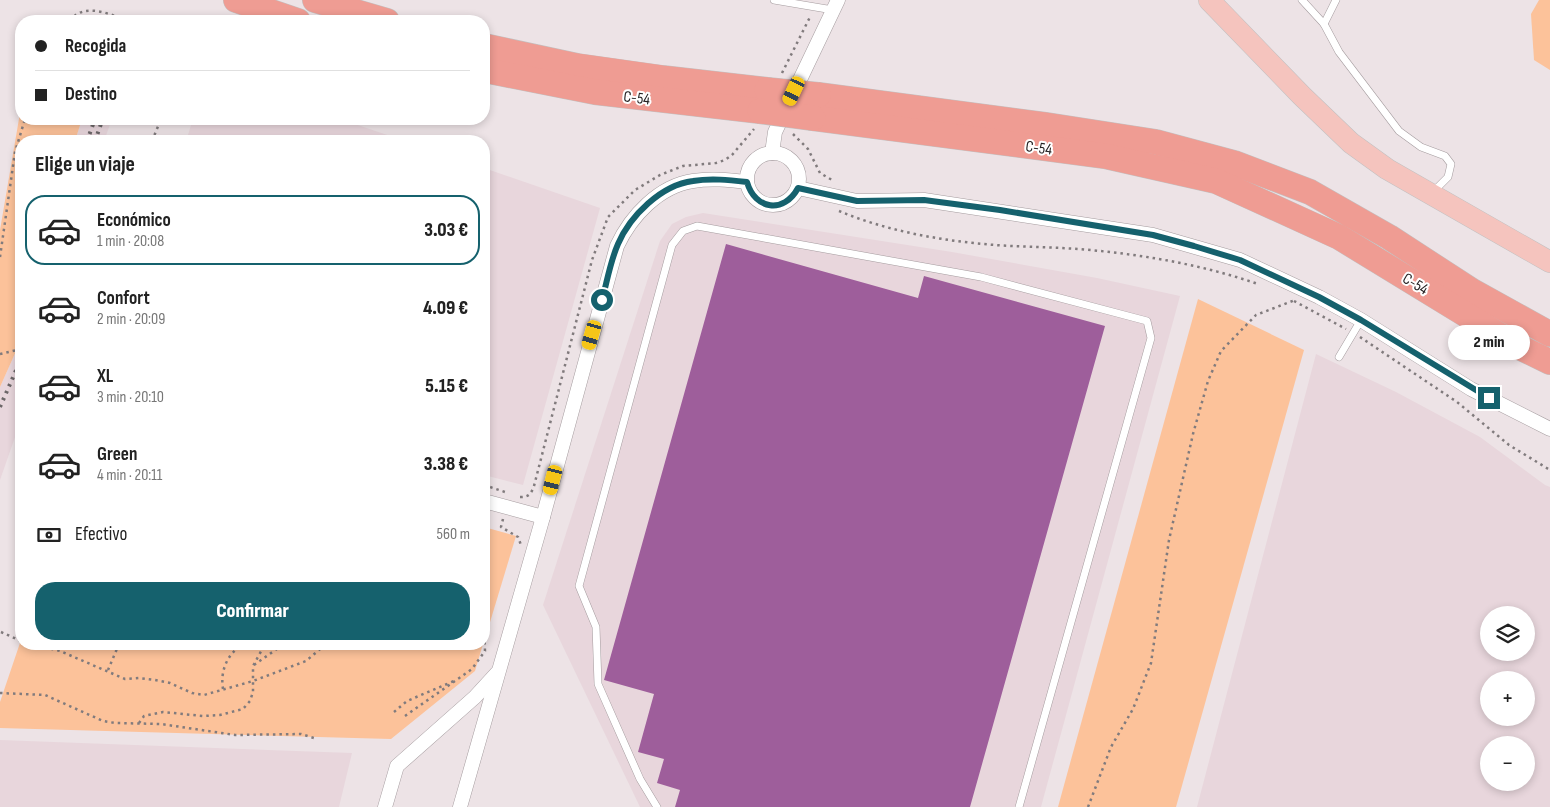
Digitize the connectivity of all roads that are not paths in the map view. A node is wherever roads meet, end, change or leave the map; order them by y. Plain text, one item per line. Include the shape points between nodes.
1 (236, 0) edge
2 (315, 0) edge
3 (774, 0) edge
4 (1209, 0) edge
5 (1302, 0) edge
6 (1336, 0) edge
7 (836, 5) edge
8 (280, 15) edge
9 (366, 15) edge
10 (1324, 24) junction
11 (490, 47) edge
12 (490, 71) edge
13 (765, 102) junction
14 (816, 106) junction
15 (772, 153) junction
16 (747, 182) junction
17 (798, 188) junction
18 (1430, 195) junction
19 (1550, 262) edge
20 (1361, 320) junction
21 (1550, 334) edge
22 (1339, 357) dead end
23 (1550, 362) edge
24 (1550, 429) edge
25 (490, 503) edge
26 (543, 517) junction
27 (499, 670) junction
28 (385, 807) edge
29 (460, 807) edge
30 (657, 807) edge
31 (1019, 807) edge

1 - 8 highway
2 - 9 highway
3 - 7 lane via 815,7
4 - 18 main road via 1351,143
5 - 10 lane
6 - 10 lane
7 - 15 street via 775,132
10 - 18 lane via 1339,52 1399,131 1421,147 1445,156 1451,164 1448,177
11 - 13 highway, C-54 via 577,66 662,78
12 - 13 highway, C-54 / C-54 via 595,92
13 - 14 highway, C-54 / C-54, bridge
14 - 21 highway, C-54 / C-54 via 1045,125 1156,142 1234,162 1310,192 1389,237 1472,292
14 - 23 highway, C-54 / C-54 via 1105,156 1216,182 1339,237 1519,347
15 - 16 street via 763,155 751,166
15 - 17 street via 780,154 794,164 800,180
16 - 17 street via 754,198 770,206 787,202
16 - 26 street via 719,179 692,181 672,187 641,210 626,227 614,255
17 - 20 street via 857,201 924,200 1153,235 1240,260
18 - 19 main road
20 - 22 lane
20 - 24 street via 1472,389
25 - 26 street
26 - 27 street
27 - 28 street via 476,696 397,766
27 - 29 street
30 - 31 lane via 640,779 598,684 596,627 579,586 672,245 683,231 697,226 982,277 1147,321 1151,338

